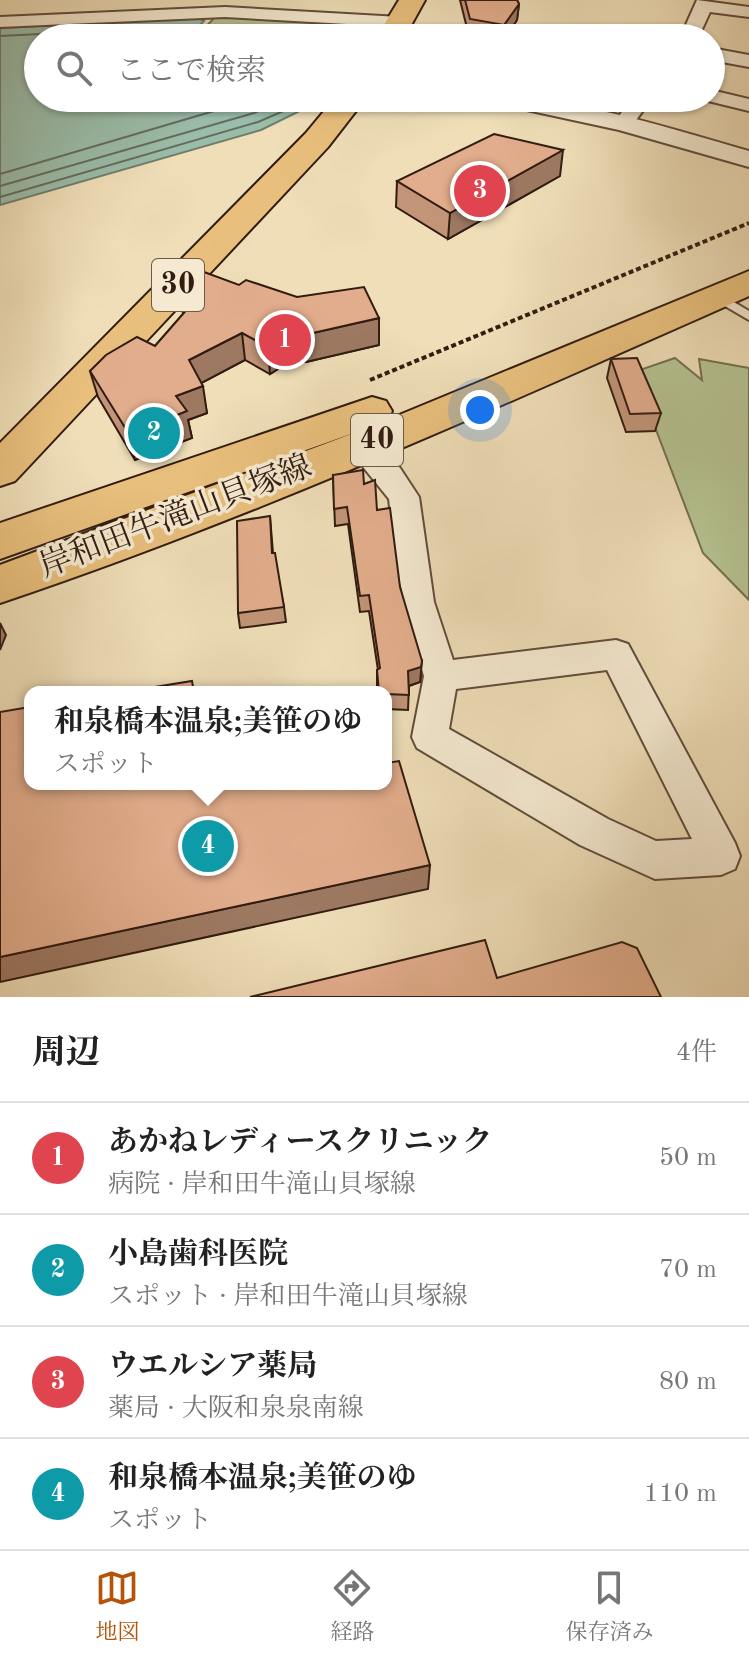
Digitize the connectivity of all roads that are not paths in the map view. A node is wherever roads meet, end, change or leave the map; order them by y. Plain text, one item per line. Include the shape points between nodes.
1 (705, 3) edge
2 (749, 12) edge
3 (401, 20) edge
4 (0, 22) edge
5 (695, 24) edge
6 (725, 57) edge
7 (749, 61) edge
8 (725, 99) edge
9 (749, 105) edge
10 (340, 112) edge
11 (571, 112) edge
12 (632, 112) edge
13 (624, 123) junction
14 (749, 159) edge
15 (749, 251) edge
16 (738, 298) edge
17 (361, 447) junction
18 (4, 460) edge
19 (0, 541) edge
20 (0, 584) edge
21 (441, 676) junction

1 - 2 street
1 - 5 street
3 - 4 street via 225,12
6 - 7 street
8 - 9 street
10 - 18 main road, 30
11 - 13 street
12 - 13 street
13 - 14 street
15 - 19 main road, 岸和田牛滝山貝塚線 / 40 via 353,419
16 - 17 main road, 岸和田牛滝山貝塚線 / 40
17 - 20 main road, 岸和田牛滝山貝塚線 / 40 via 146,534
17 - 21 street via 404,497 418,602
21 - 21 street via 616,654 721,856 655,860 594,832 430,737

